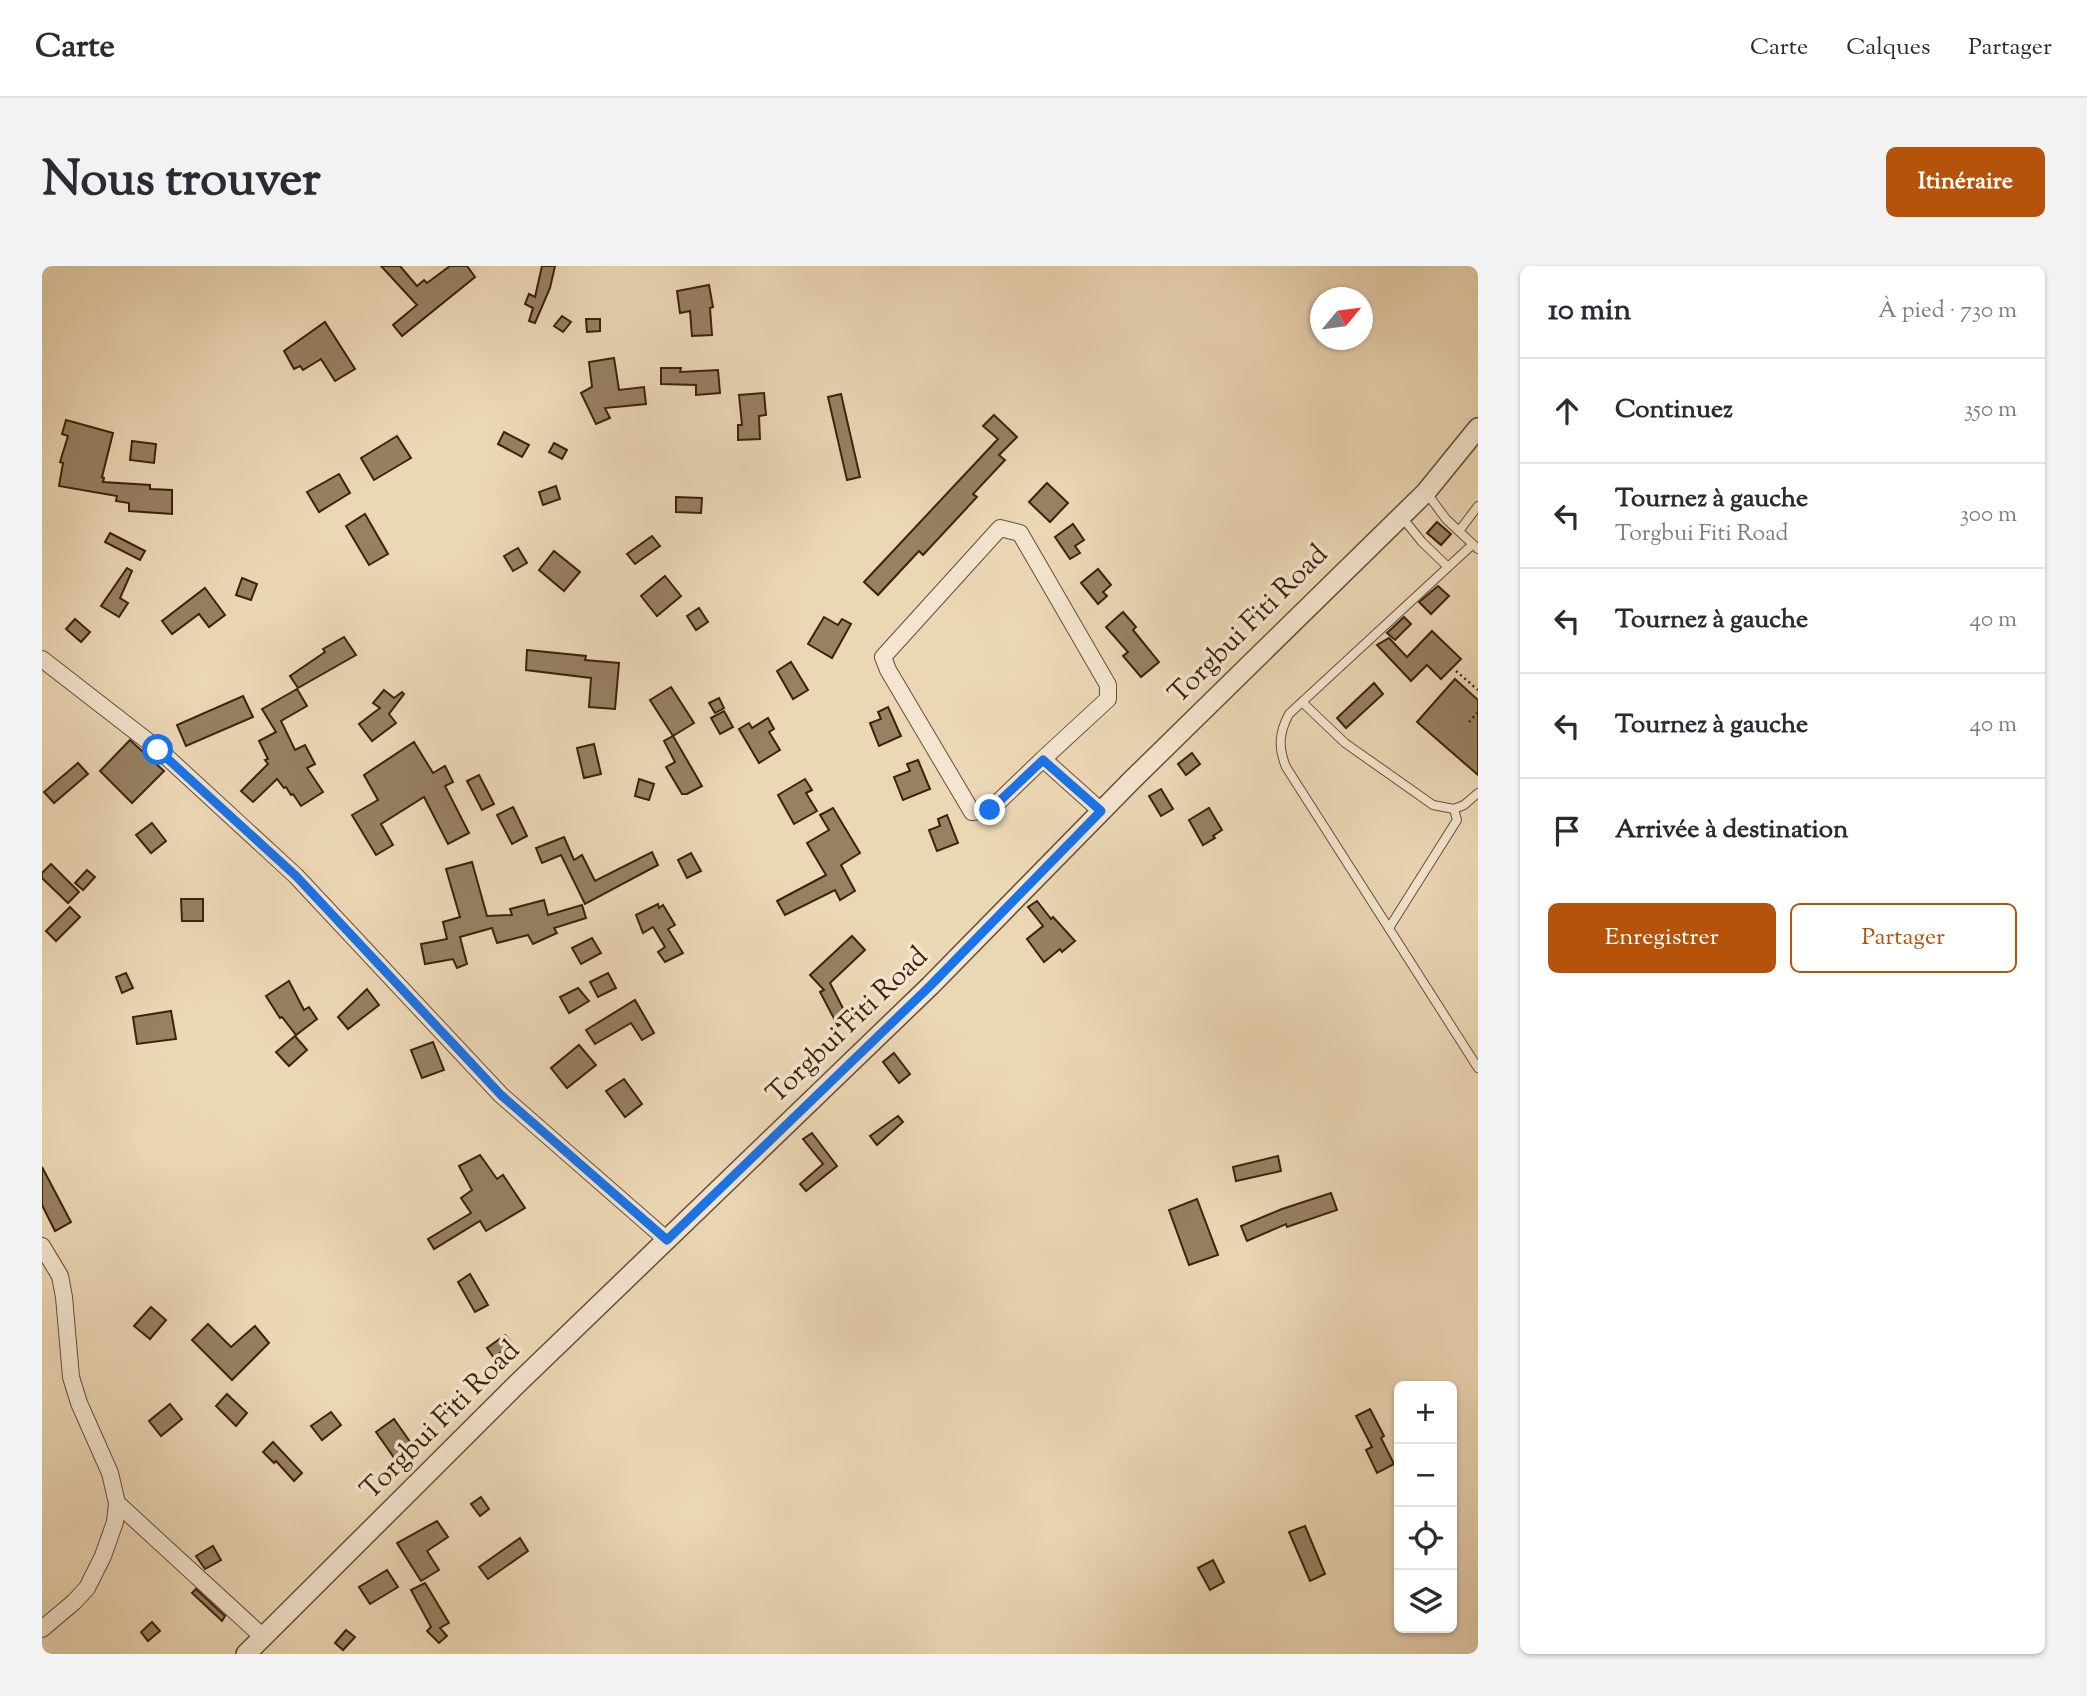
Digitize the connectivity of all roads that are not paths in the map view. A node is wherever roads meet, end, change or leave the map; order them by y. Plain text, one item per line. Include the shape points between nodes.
1 (1478, 428) edge
2 (1426, 492) junction
3 (1478, 506) edge
4 (1401, 516) junction
5 (1459, 531) junction
6 (1475, 547) edge
7 (1448, 567) junction
8 (42, 659) edge
9 (1302, 702) junction
10 (1043, 760) junction
11 (1478, 793) edge
12 (1454, 808) junction
13 (1101, 811) junction
14 (1389, 928) junction
15 (1478, 1068) edge
16 (667, 1240) junction
17 (42, 1246) edge
18 (117, 1503) junction
19 (42, 1629) edge
20 (263, 1637) junction
21 (246, 1654) edge

1 - 2 street, Torgbui Fiti Road
2 - 4 street, Torgbui Fiti Road
2 - 5 lane
3 - 5 lane
4 - 7 lane
4 - 13 street, Torgbui Fiti Road
5 - 6 lane
6 - 7 lane
7 - 9 lane
8 - 16 street via 158,750 296,876 501,1095
9 - 12 lane via 1345,743 1433,805
9 - 14 lane via 1282,726 1281,754 1286,767
10 - 10 street via 990,810 972,812 883,657 1000,528 1020,533 1108,685 1108,699
10 - 13 street
11 - 12 lane
12 - 14 lane via 1457,820
13 - 16 street, Torgbui Fiti Road via 930,986
14 - 15 lane
16 - 20 street, Torgbui Fiti Road
17 - 18 street via 60,1276 71,1377 110,1473
18 - 19 street via 115,1522 87,1588
18 - 20 street
20 - 21 street, Torgbui Fiti Road

